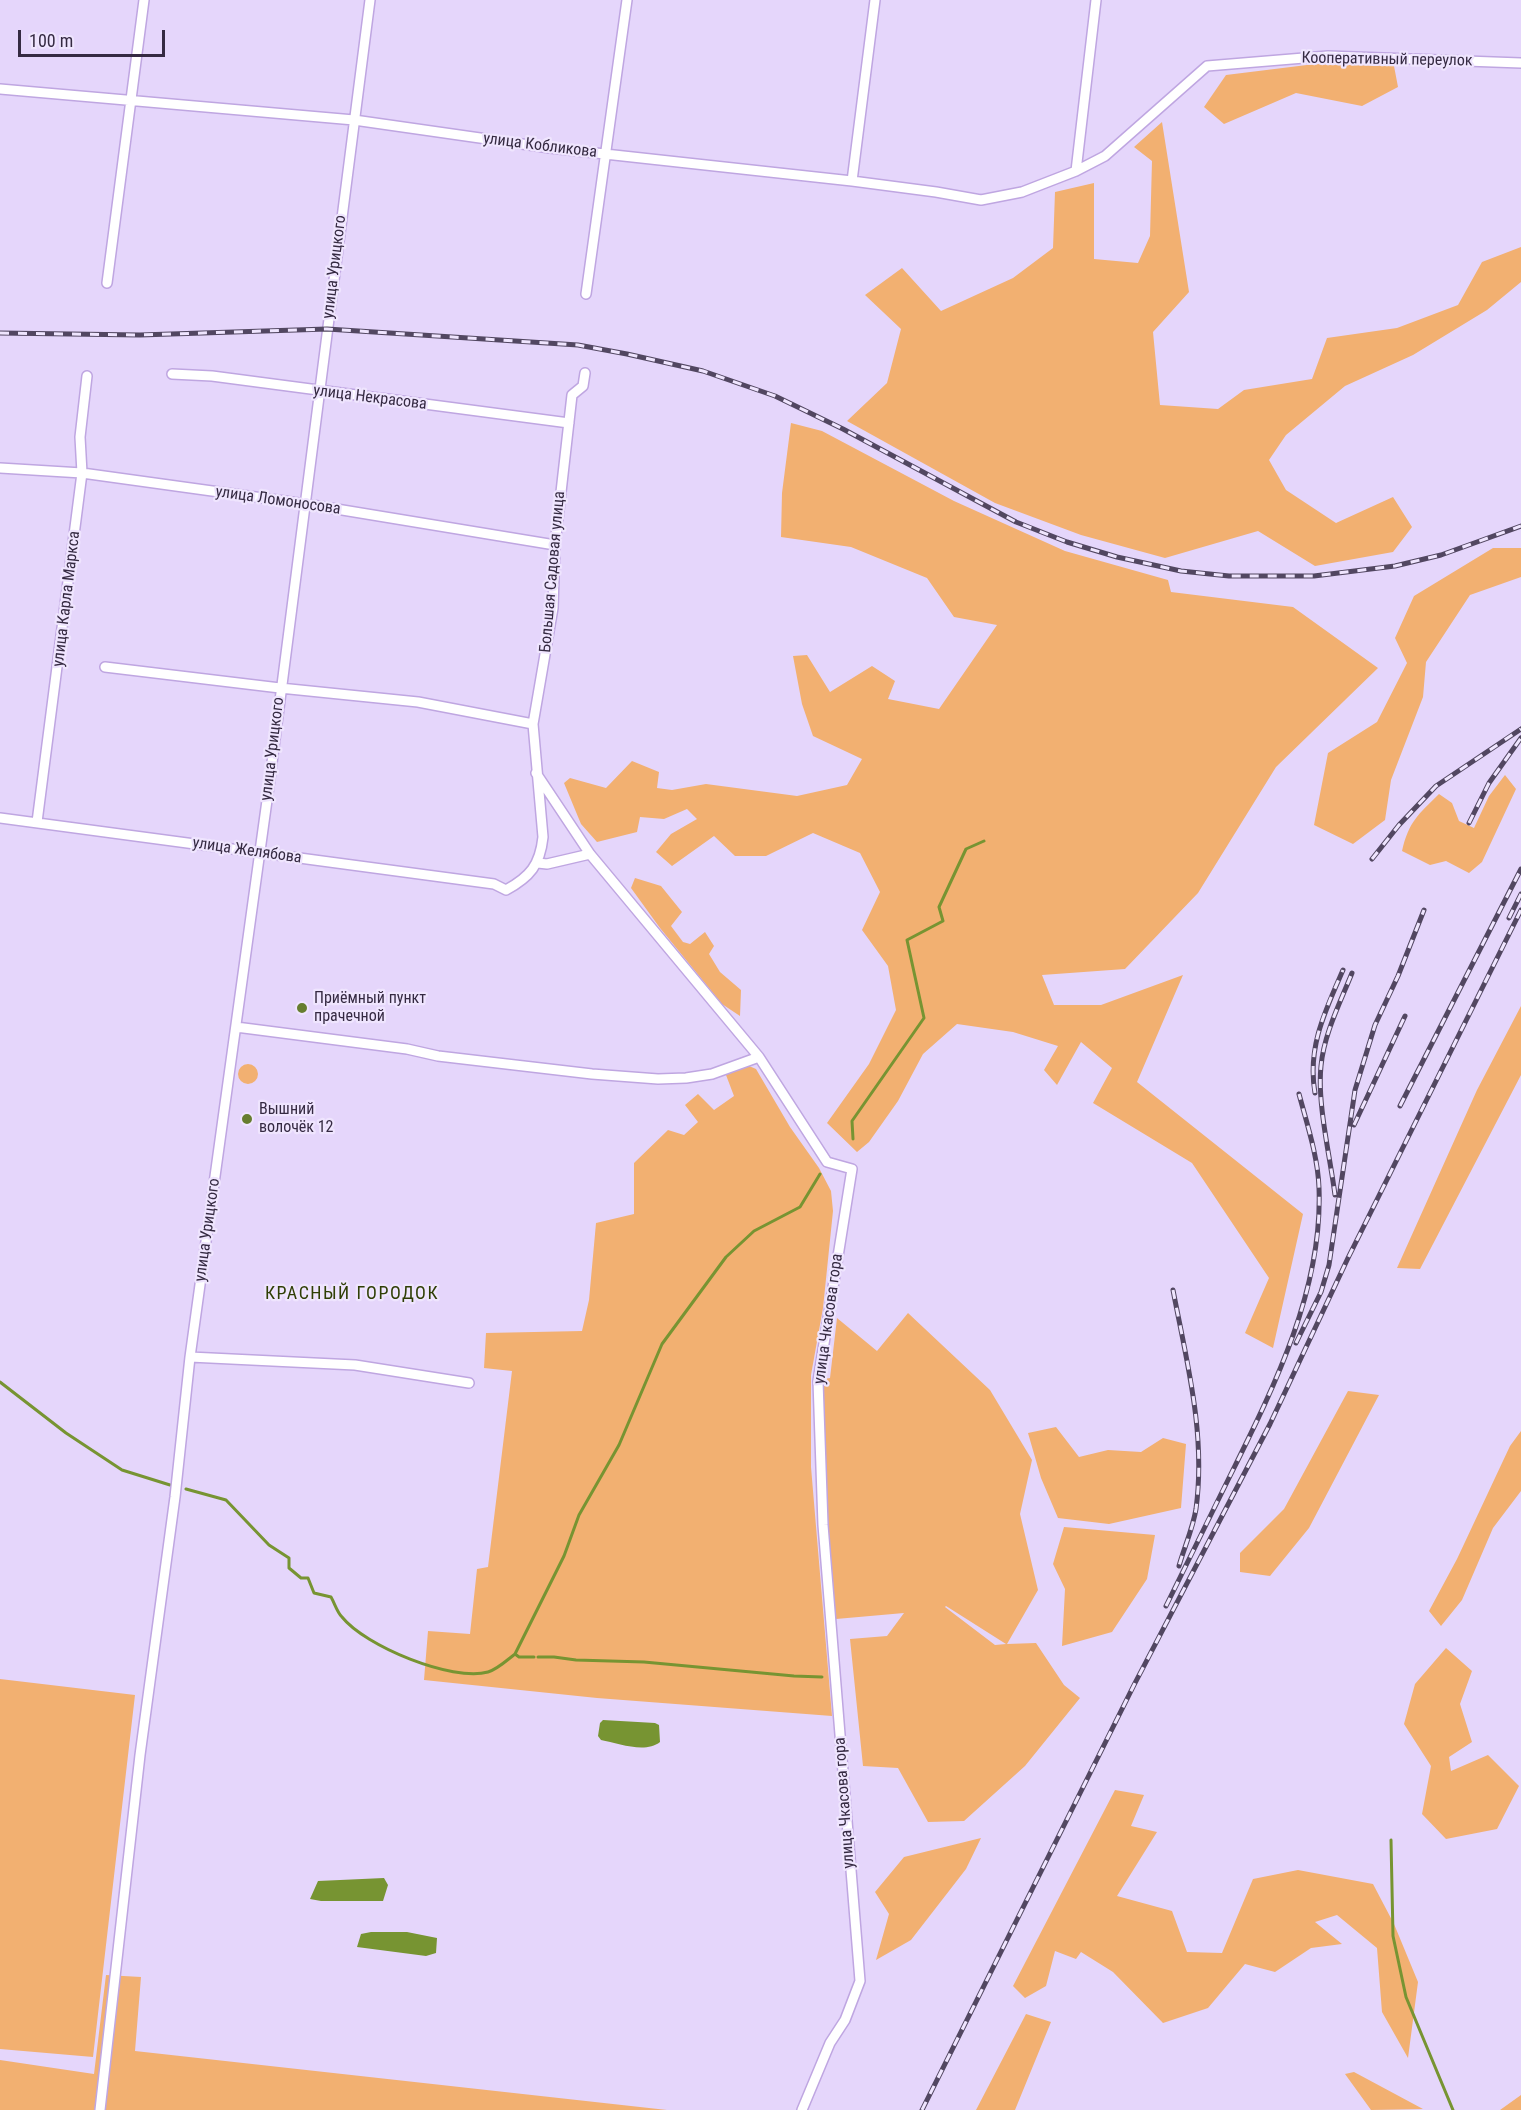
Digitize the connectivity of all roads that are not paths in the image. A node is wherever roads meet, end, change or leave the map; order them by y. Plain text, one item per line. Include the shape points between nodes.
1 (144, 0) edge
2 (369, 0) edge
3 (627, 0) edge
4 (875, 0) edge
5 (1095, 0) edge
6 (1521, 63) edge
7 (0, 89) edge
8 (132, 102) junction
9 (354, 120) junction
10 (606, 154) junction
11 (1076, 171) junction
12 (852, 181) junction
13 (107, 283) dead end
14 (585, 294) dead end
15 (585, 373) dead end
16 (172, 374) dead end
17 (87, 376) dead end
18 (321, 391) junction
19 (569, 423) junction
20 (0, 468) edge
21 (82, 473) junction
22 (306, 504) junction
23 (555, 545) junction
24 (105, 668) dead end
25 (280, 688) junction
26 (533, 724) junction
27 (536, 773) junction
28 (0, 818) edge
29 (37, 822) junction
30 (259, 852) junction
31 (590, 854) junction
32 (538, 863) junction
33 (236, 1027) junction
34 (759, 1057) junction
35 (190, 1358) junction
36 (469, 1383) dead end
37 (100, 2110) edge
38 (802, 2110) edge

1 - 8 street
2 - 9 street, улица Урицкого
3 - 10 street
4 - 12 street
5 - 11 street
6 - 11 street, Кооперативный переулок via 1328,56 1207,66 1105,156
7 - 8 street, улица Кобликова
8 - 9 street, улица Кобликова
8 - 13 street
9 - 10 street, улица Кобликова
9 - 18 street, улица Урицкого
10 - 12 street, улица Кобликова
10 - 14 street
11 - 12 street, улица Кобликова via 1022,192 981,200
15 - 19 street, Большая Садовая улица via 583,386 572,395
16 - 18 street, улица Некрасова
17 - 21 street, улица Карла Маркса via 80,437
18 - 19 street, улица Некрасова
18 - 22 street, улица Урицкого
19 - 23 street, Большая Садовая улица
20 - 21 street, улица Ломоносова
21 - 22 street, улица Ломоносова
21 - 29 street, улица Карла Маркса
22 - 23 street, улица Ломоносова
22 - 25 street, улица Урицкого
23 - 26 street, Большая Садовая улица via 553,608
24 - 25 street
25 - 26 street via 418,702
25 - 30 street, улица Урицкого
26 - 27 street, Большая Садовая улица
27 - 31 street, улица Чкасова гора
27 - 32 street, Большая Садовая улица via 543,837
28 - 29 street, улица Желябова
29 - 30 street, улица Желябова
30 - 32 street, улица Желябова via 494,884 506,890
30 - 33 street, улица Урицкого
31 - 32 street
31 - 34 street, улица Чкасова гора
33 - 34 street via 456,1058 658,1079 712,1074
33 - 35 street, улица Урицкого
34 - 38 street, улица Чкасова гора via 827,1162 852,1169 818,1381 823,1525 860,1981
35 - 36 street via 355,1365
35 - 37 street, улица Урицкого

